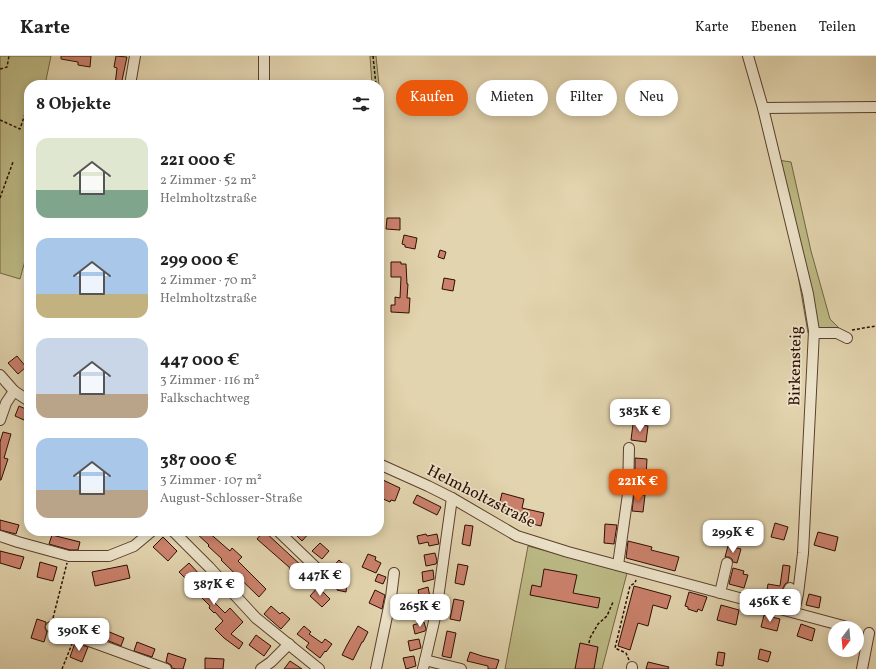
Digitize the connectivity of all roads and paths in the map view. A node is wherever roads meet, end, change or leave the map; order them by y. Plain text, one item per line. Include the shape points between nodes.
1 (9, 56) edge
2 (135, 56) edge
3 (264, 56) edge
4 (373, 56) edge
5 (748, 56) edge
6 (0, 69) edge
7 (131, 80) edge
8 (264, 80) edge
9 (375, 80) edge
10 (876, 107) edge
11 (763, 108) junction
12 (24, 117) edge
13 (0, 120) edge
14 (13, 162) dead end
15 (0, 198) edge
16 (876, 326) edge
17 (814, 333) junction
18 (850, 334) joint
19 (0, 375) edge
20 (14, 391) junction
21 (24, 398) edge
22 (0, 420) edge
23 (629, 448) dead end
24 (384, 466) edge
25 (452, 498) junction
26 (0, 536) edge
27 (146, 536) edge
28 (178, 536) edge
29 (283, 536) edge
30 (69, 556) junction
31 (727, 563) dead end
32 (618, 565) junction
33 (638, 570) junction
34 (394, 573) dead end
35 (329, 580) dead end
36 (790, 588) dead end
37 (720, 593) junction
38 (613, 602) dead end
39 (777, 608) junction
40 (794, 612) junction
41 (828, 622) edge
42 (50, 627) joint
43 (873, 634) edge
44 (74, 636) junction
45 (589, 643) dead end
46 (289, 644) junction
47 (424, 664) edge
48 (632, 668) edge
49 (62, 669) edge
50 (166, 669) edge
51 (261, 669) edge
52 (319, 669) edge
53 (376, 669) edge
54 (461, 669) edge
55 (862, 669) edge

1 - 6 path via 7,67
2 - 7 street
3 - 8 street
4 - 9 path
5 - 11 street, Birkensteig
10 - 11 street
11 - 17 street, Birkensteig via 808,294
12 - 13 path via 20,129
14 - 15 path
16 - 18 path
17 - 18 street
17 - 40 street, Birkensteig via 803,553
19 - 20 street
20 - 21 street
20 - 22 street
23 - 32 street via 628,494
24 - 25 street, Helmholtzstraße
25 - 32 street, Helmholtzstraße via 517,536
25 - 47 street via 436,613
26 - 30 street
27 - 30 street via 134,546 110,556
28 - 46 street via 256,618
29 - 35 street
30 - 42 path
31 - 37 street
32 - 33 street, Helmholtzstraße
33 - 37 street, Helmholtzstraße
33 - 48 path via 635,583 630,586 615,648 626,654
34 - 53 street
36 - 39 street via 786,595 780,597
37 - 39 street, Helmholtzstraße
38 - 45 path
39 - 40 street, Helmholtzstraße
40 - 41 street, Helmholtzstraße
42 - 44 street
43 - 55 street
44 - 49 path
44 - 50 street
46 - 51 street
46 - 52 street
47 - 54 street

